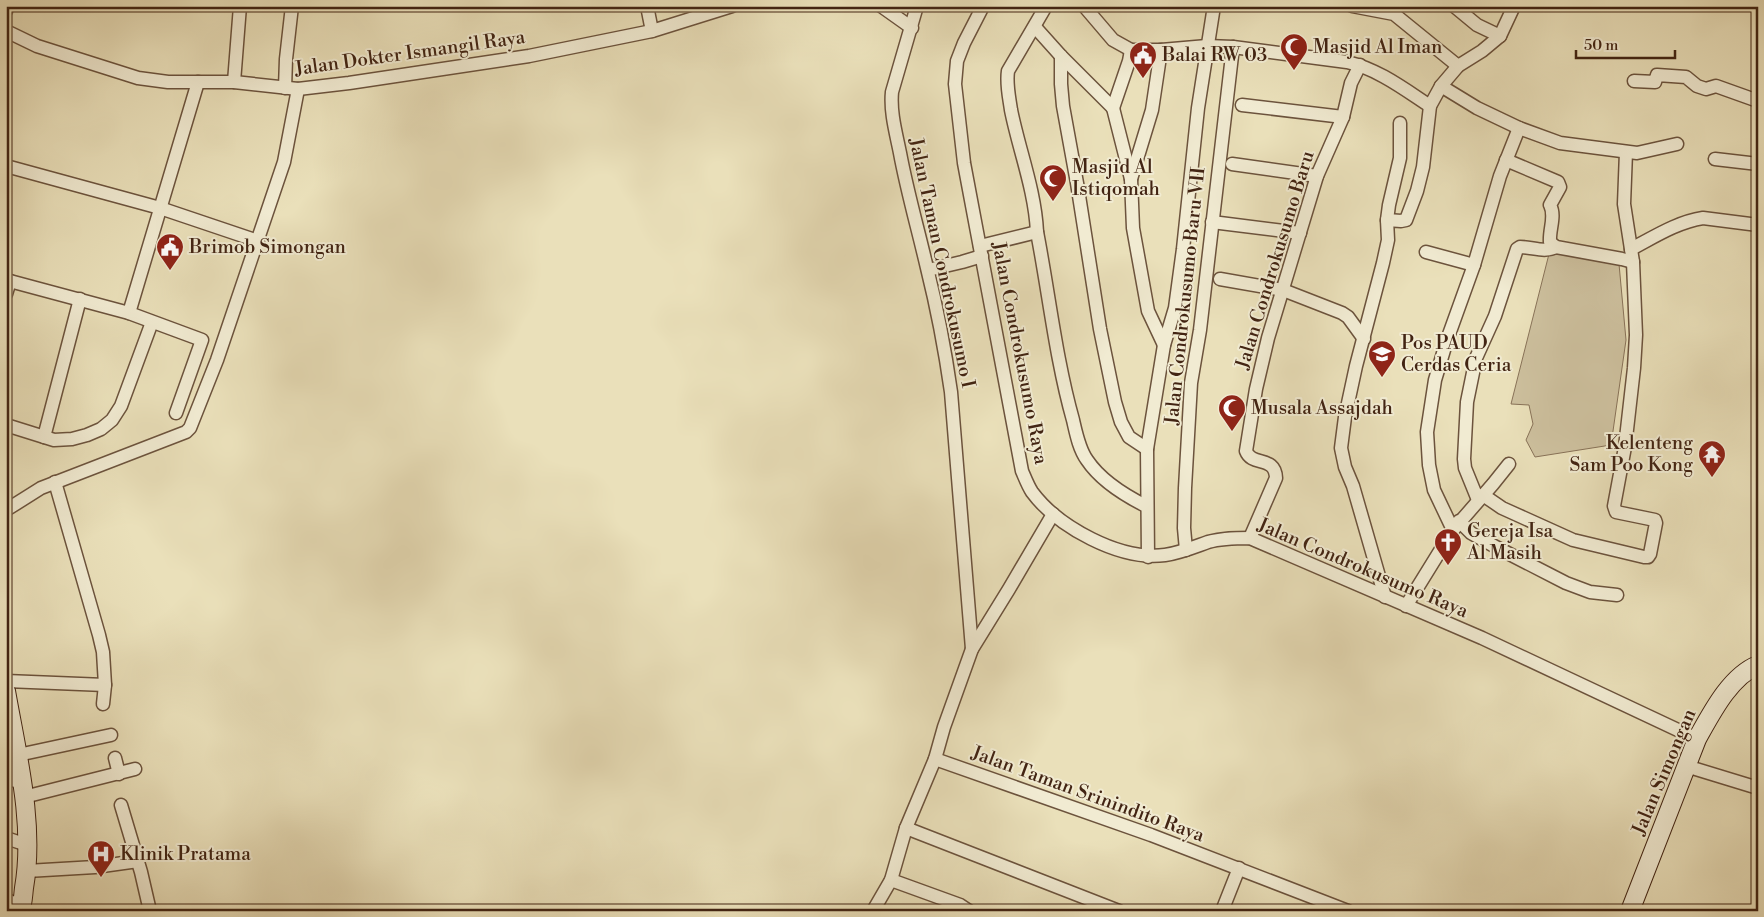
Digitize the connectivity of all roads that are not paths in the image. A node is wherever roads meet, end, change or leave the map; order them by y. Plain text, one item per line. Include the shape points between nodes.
1 (8, 6) edge
2 (240, 6) edge
3 (292, 6) edge
4 (647, 6) edge
5 (732, 6) edge
6 (882, 6) edge
7 (917, 6) edge
8 (982, 6) edge
9 (1046, 6) edge
10 (1084, 6) edge
11 (1214, 6) edge
12 (1352, 6) edge
13 (1454, 6) edge
14 (1514, 6) edge
15 (6, 11) edge
16 (1034, 26) junction
17 (912, 28) junction
18 (6, 31) edge
19 (652, 31) junction
20 (1500, 36) junction
21 (1207, 46) junction
22 (1233, 47) junction
23 (1130, 50) junction
24 (1161, 50) junction
25 (1061, 56) junction
26 (1360, 65) junction
27 (1458, 66) junction
28 (1634, 81) dead end
29 (198, 82) junction
30 (234, 82) junction
31 (1441, 86) junction
32 (292, 89) junction
33 (1758, 101) edge
34 (1242, 105) dead end
35 (1430, 106) junction
36 (1113, 108) junction
37 (1343, 117) junction
38 (1400, 123) dead end
39 (1519, 128) junction
40 (1676, 144) dead end
41 (1626, 152) junction
42 (1715, 159) dead end
43 (1506, 160) junction
44 (1232, 164) dead end
45 (1758, 164) edge
46 (6, 166) edge
47 (1318, 176) junction
48 (1131, 179) junction
49 (160, 208) junction
50 (1387, 220) junction
51 (1212, 222) junction
52 (1758, 225) edge
53 (1037, 232) junction
54 (1300, 233) junction
55 (258, 241) junction
56 (1556, 247) junction
57 (1631, 249) junction
58 (981, 251) junction
59 (1426, 252) dead end
60 (1633, 262) junction
61 (1474, 265) junction
62 (928, 270) junction
63 (1220, 279) dead end
64 (8, 280) edge
65 (1283, 290) junction
66 (6, 294) edge
67 (80, 299) junction
68 (129, 312) junction
69 (152, 322) junction
70 (1364, 339) junction
71 (202, 340) junction
72 (1164, 345) junction
73 (221, 347) junction
74 (176, 413) dead end
75 (6, 425) edge
76 (44, 437) junction
77 (1147, 449) junction
78 (1509, 464) dead end
79 (55, 482) junction
80 (1480, 497) junction
81 (1146, 506) junction
82 (6, 510) edge
83 (1053, 514) junction
84 (1456, 525) junction
85 (1250, 538) junction
86 (1186, 550) junction
87 (1148, 557) junction
88 (1616, 595) dead end
89 (1385, 597) junction
90 (1406, 606) junction
91 (972, 649) junction
92 (1758, 665) edge
93 (6, 681) edge
94 (105, 685) junction
95 (6, 691) edge
96 (103, 704) dead end
97 (9, 726) edge
98 (111, 735) dead end
99 (1697, 739) junction
100 (18, 755) junction
101 (115, 758) dead end
102 (935, 759) junction
103 (1686, 766) junction
104 (135, 770) dead end
105 (119, 774) junction
106 (17, 786) edge
107 (1758, 788) edge
108 (121, 805) dead end
109 (906, 828) junction
110 (6, 838) edge
111 (27, 845) junction
112 (138, 861) junction
113 (1239, 868) junction
114 (27, 872) junction
115 (892, 880) junction
116 (18, 907) edge
117 (150, 911) edge
118 (873, 911) edge
119 (969, 911) edge
120 (1118, 911) edge
121 (1222, 911) edge
122 (1348, 911) edge
123 (1630, 911) edge

1 - 15 street
2 - 30 street
3 - 32 street via 286,59
4 - 19 street
5 - 19 street, Jalan Dokter Ismangil Raya
6 - 17 street
7 - 17 street, Jalan Taman Condrokusumo I
8 - 58 street, Jalan Condrokusumo Raya via 957,62 955,84 964,163
9 - 16 street
10 - 23 street via 1113,40
11 - 21 street
12 - 27 street via 1394,14
13 - 20 street via 1477,25
14 - 20 street
16 - 25 street
16 - 53 street via 1008,71 1006,82 1035,208
17 - 62 street, Jalan Taman Condrokusumo I via 892,92 892,106 907,191
18 - 29 street, Jalan Dokter Ismangil Raya via 37,46 138,78
19 - 32 street, Jalan Dokter Ismangil Raya via 529,56
20 - 27 street
21 - 22 street
21 - 24 street
21 - 72 street via 1175,308
22 - 26 street
22 - 51 street, Jalan Condrokusumo Baru VII
23 - 24 street
23 - 36 street
24 - 48 street via 1152,110
25 - 36 street
25 - 77 street via 1063,106 1108,373 1121,422 1129,436
26 - 35 street
26 - 37 street, Jalan Condrokusumo Baru via 1351,83
27 - 31 street
28 - 33 street via 1655,82 1657,75 1686,77 1706,89 1716,86
29 - 30 street, Jalan Dokter Ismangil Raya
29 - 49 street
30 - 32 street, Jalan Dokter Ismangil Raya
31 - 35 street
31 - 39 street
32 - 55 street via 284,162
34 - 37 street
35 - 50 street via 1417,191 1406,220
36 - 48 street
37 - 47 street, Jalan Condrokusumo Baru
38 - 50 street via 1400,158
39 - 41 street via 1560,143
39 - 43 street
40 - 41 street via 1649,151
41 - 57 street via 1624,204
42 - 45 street
43 - 56 street via 1558,182 1560,187 1550,205 1554,210 1549,236
43 - 61 street
44 - 47 street
46 - 49 street
47 - 54 street, Jalan Condrokusumo Baru
48 - 72 street via 1133,228 1148,311
49 - 55 street
49 - 68 street
50 - 70 street via 1388,240
51 - 54 street
51 - 86 street, Jalan Condrokusumo Baru VII via 1191,383 1184,504
52 - 57 street via 1703,218 1683,222
53 - 58 street
53 - 81 street via 1066,395 1078,439 1086,459 1098,473 1124,495
54 - 65 street, Jalan Condrokusumo Baru
55 - 73 street
56 - 60 street
56 - 80 street via 1547,250 1517,249 1495,316 1476,358 1467,402 1464,459 1465,468
57 - 60 street
58 - 62 street via 962,262
58 - 83 street, Jalan Condrokusumo Raya via 1022,471 1031,491
59 - 61 street
60 - 80 street via 1634,368 1622,469 1614,506 1616,512 1655,520 1648,557 1573,540
61 - 84 street via 1442,356 1427,432 1434,490
62 - 91 street, Jalan Taman Condrokusumo I via 951,392
63 - 65 street
64 - 66 street
64 - 67 street
65 - 70 street via 1342,313
65 - 85 street, Jalan Condrokusumo Baru via 1256,389 1246,451 1252,458 1272,465 1276,478
67 - 68 street
67 - 76 street
68 - 69 street
69 - 71 street
69 - 76 street via 112,420 87,436 54,440
70 - 89 street via 1345,417 1342,448
71 - 73 street
71 - 74 street
72 - 77 street
73 - 79 street via 188,430
75 - 76 street
77 - 81 street
78 - 80 street
79 - 82 street
79 - 94 street via 99,635
80 - 84 street
81 - 87 street
83 - 87 street, Jalan Condrokusumo Raya via 1098,543
83 - 91 street
84 - 88 street via 1566,583 1590,592
84 - 90 street
85 - 86 street, Jalan Condrokusumo Raya via 1224,538
85 - 89 street, Jalan Condrokusumo Raya
86 - 87 street, Jalan Condrokusumo Raya
89 - 90 street, Jalan Condrokusumo Raya
90 - 99 street, Jalan Condrokusumo Raya
91 - 102 street
92 - 99 main road, Jalan Simongan via 1737,679
93 - 94 street
94 - 96 street
95 - 97 main road
97 - 100 main road
98 - 100 street
99 - 103 main road, Jalan Simongan
100 - 106 main road
101 - 105 street
102 - 109 street
102 - 113 street, Jalan Taman Srinindito Raya
103 - 107 street
103 - 123 main road, Jalan Simongan
104 - 105 street
105 - 106 street
106 - 111 main road
108 - 112 street
109 - 115 street
109 - 120 street
110 - 111 street
111 - 114 main road
112 - 114 street
112 - 117 street
113 - 121 street
113 - 122 street, Jalan Taman Srinindito Raya
114 - 116 main road
115 - 118 street
115 - 119 street

